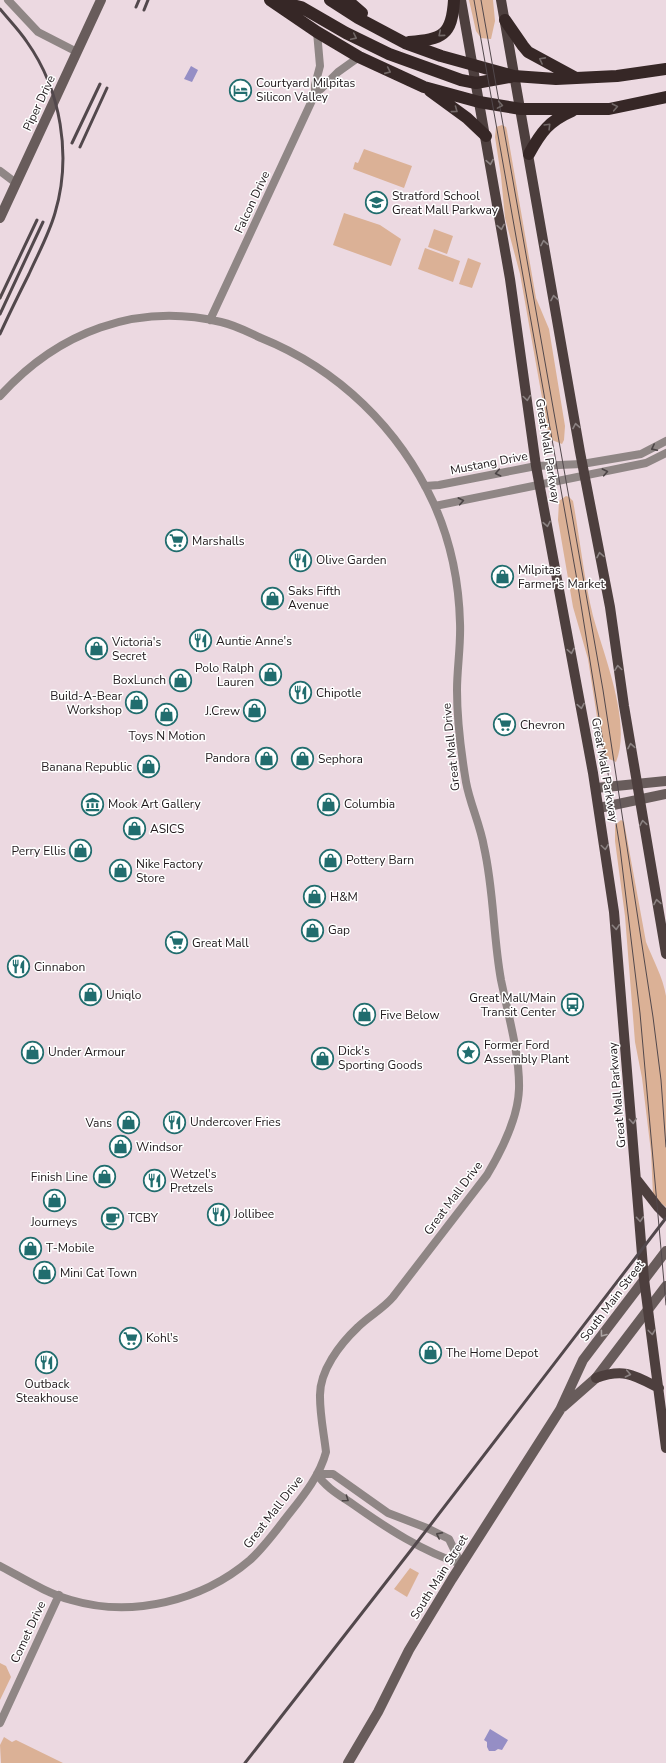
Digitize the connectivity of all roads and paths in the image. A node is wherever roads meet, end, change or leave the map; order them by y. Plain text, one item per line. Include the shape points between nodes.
1 (8, 0) edge
2 (101, 0) edge
3 (270, 0) edge
4 (330, 0) edge
5 (347, 0) edge
6 (454, 0) edge
7 (461, 0) edge
8 (501, 0) edge
9 (505, 20) junction
10 (380, 30) junction
11 (317, 32) junction
12 (405, 43) junction
13 (77, 52) junction
14 (359, 57) junction
15 (472, 64) junction
16 (666, 68) edge
17 (514, 76) junction
18 (577, 78) junction
19 (476, 83) junction
20 (424, 87) junction
21 (315, 94) junction
22 (666, 97) edge
23 (479, 102) junction
24 (521, 109) junction
25 (576, 109) junction
26 (486, 136) junction
27 (529, 154) junction
28 (0, 171) edge
29 (16, 183) junction
30 (0, 218) edge
31 (210, 320) junction
32 (0, 396) edge
33 (666, 440) edge
34 (666, 453) edge
35 (582, 464) junction
36 (536, 466) junction
37 (585, 476) junction
38 (540, 485) junction
39 (425, 486) junction
40 (435, 506) junction
41 (666, 781) edge
42 (637, 784) junction
43 (596, 788) junction
44 (666, 794) edge
45 (640, 800) junction
46 (599, 808) junction
47 (666, 954) edge
48 (637, 1180) junction
49 (666, 1215) edge
50 (666, 1252) edge
51 (644, 1279) junction
52 (666, 1286) edge
53 (649, 1309) junction
54 (596, 1378) junction
55 (659, 1388) junction
56 (560, 1410) junction
57 (666, 1448) edge
58 (317, 1474) junction
59 (461, 1564) junction
60 (0, 1566) edge
61 (59, 1596) junction
62 (0, 1723) edge
63 (348, 1763) edge

1 - 13 street via 38,32
2 - 13 main road, Piper Drive
3 - 11 highway
3 -> 19 highway via 302,7 389,54
4 - 10 highway
5 - 10 highway
6 -> 12 highway via 453,18 443,34 429,41
7 - 15 main road, Great Mall Parkway
8 - 9 main road
9 - 17 main road
18 -> 9 highway via 528,52
10 - 12 highway
11 - 14 highway
11 - 21 street, Falcon Drive via 320,66
12 - 15 highway
13 - 29 main road, Piper Drive
14 -> 20 highway
14 - 21 street, Falcon Drive via 338,72
15 - 17 highway
15 - 19 main road, Great Mall Parkway
16 - 18 highway via 617,76
17 - 18 highway
17 - 19 highway
17 - 24 main road
19 - 23 main road, Great Mall Parkway
20 - 23 highway
20 -> 26 highway via 467,118
21 - 31 street, Falcon Drive
25 -> 22 highway via 609,109
23 -> 24 highway
23 - 26 main road, Great Mall Parkway
24 - 25 highway
24 - 27 main road
27 -> 25 highway via 543,130 551,122
26 -> 36 main road, Great Mall Parkway via 510,279
35 -> 27 main road
28 - 29 street
29 - 30 main road, Piper Drive
31 - 32 street, Great Mall Drive via 178,316 142,318 94,329 44,356 20,375
31 - 39 street, Great Mall Drive via 234,326 273,342 309,362 340,384 364,404 390,433
33 -> 35 street, Mustang Drive via 641,454
37 -> 34 street via 646,463
35 - 36 street, Mustang Drive
35 - 37 main road
36 - 38 main road, Great Mall Parkway
36 -> 39 street, Mustang Drive
37 - 38 street
42 -> 37 main road via 610,607
40 -> 38 street
38 -> 43 main road, Great Mall Parkway
39 - 40 street, Great Mall Drive
40 - 58 street, Great Mall Drive via 456,578 460,623 457,690 461,744 470,800 484,847 492,894 501,976 518,1074 519,1094 505,1140 478,1187 393,1297 357,1328 328,1366 320,1396 326,1452
41 - 42 main road
42 - 43 main road
42 - 45 main road
43 - 46 main road, Great Mall Parkway
44 - 45 main road
45 - 46 main road
47 -> 45 main road
46 -> 48 main road, Great Mall Parkway via 614,912
48 - 49 main road
48 -> 51 main road, Great Mall Parkway
50 - 51 main road, South Main Street
51 - 53 main road, Great Mall Parkway
51 -> 56 main road, South Main Street via 583,1360
52 - 53 main road, South Main Street
53 - 54 main road, South Main Street
53 -> 55 main road, Great Mall Parkway
54 -> 55 main road via 629,1373
54 - 56 main road, South Main Street
55 - 57 main road, Great Mall Parkway
56 - 59 main road, South Main Street
58 -> 59 street, Great Mall Drive via 324,1484 379,1522 432,1553
59 -> 58 street, Great Mall Drive via 449,1539 388,1513 333,1474
58 - 61 street, Great Mall Drive via 260,1550 240,1568 208,1588 176,1600 141,1606 108,1606
59 - 63 main road, South Main Street via 409,1650 378,1712
60 - 61 street, Great Mall Drive
61 - 62 street, Comet Drive

